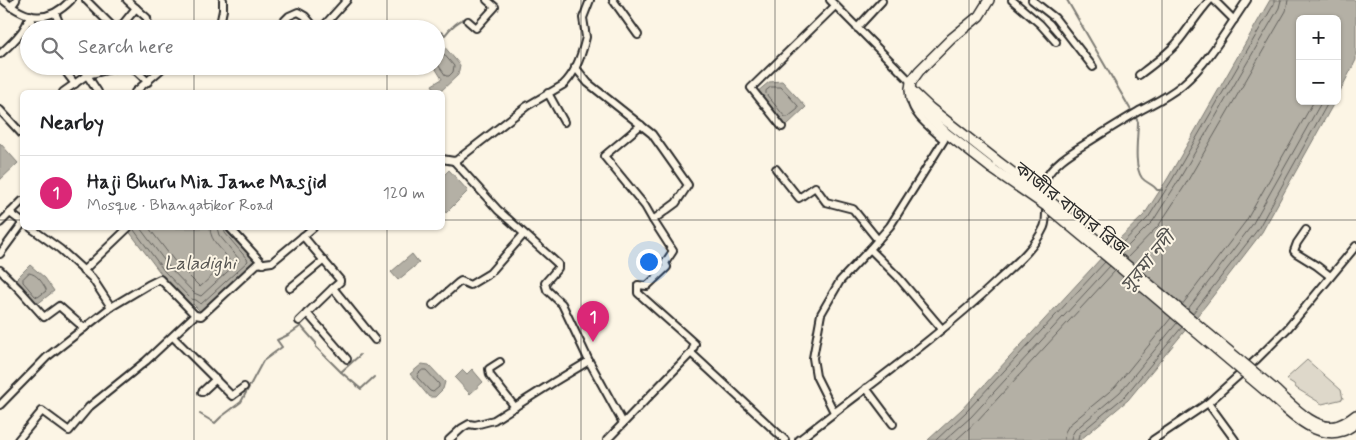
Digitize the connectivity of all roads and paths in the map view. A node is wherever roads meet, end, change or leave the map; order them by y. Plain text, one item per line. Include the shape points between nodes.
1 (2, 0) edge
2 (16, 0) edge
3 (71, 0) edge
4 (86, 0) edge
5 (127, 0) edge
6 (223, 0) edge
7 (347, 0) edge
8 (487, 0) edge
9 (590, 0) edge
10 (613, 0) edge
11 (830, 0) edge
12 (989, 0) edge
13 (1012, 0) edge
14 (1032, 0) edge
15 (1212, 0) edge
16 (1247, 0) edge
17 (882, 1) edge
18 (835, 6) junction
19 (11, 7) junction
20 (136, 8) junction
21 (55, 13) junction
22 (30, 17) junction
23 (29, 20) edge
24 (32, 20) edge
25 (58, 20) edge
26 (107, 20) edge
27 (125, 20) edge
28 (147, 20) edge
29 (221, 20) edge
30 (285, 20) edge
31 (308, 20) edge
32 (329, 20) edge
33 (1234, 20) junction
34 (468, 21) dead end
35 (858, 28) junction
36 (20, 35) edge
37 (638, 35) dead end
38 (1056, 42) dead end
39 (0, 54) edge
40 (575, 67) junction
41 (1093, 67) dead end
42 (68, 75) edge
43 (87, 75) joint
44 (141, 75) edge
45 (154, 75) edge
46 (1138, 75) dead end
47 (148, 82) junction
48 (74, 84) junction
49 (66, 90) edge
50 (95, 90) edge
51 (138, 90) edge
52 (911, 90) junction
53 (548, 93) junction
54 (0, 110) edge
55 (564, 122) dead end
56 (641, 125) junction
57 (782, 128) dead end
58 (20, 130) edge
59 (445, 160) edge
60 (454, 161) junction
61 (776, 169) dead end
62 (20, 203) edge
63 (10, 214) junction
64 (653, 220) junction
65 (20, 222) edge
66 (0, 223) edge
67 (20, 226) edge
68 (34, 230) edge
69 (126, 230) edge
70 (232, 230) edge
71 (1306, 230) dead end
72 (304, 232) edge
73 (524, 234) junction
74 (878, 240) junction
75 (1356, 246) edge
76 (870, 249) junction
77 (0, 254) edge
78 (324, 260) junction
79 (263, 264) junction
80 (0, 270) edge
81 (83, 271) junction
82 (1330, 276) junction
83 (290, 288) dead end
84 (333, 288) junction
85 (433, 304) dead end
86 (111, 307) junction
87 (307, 313) junction
88 (195, 315) junction
89 (299, 321) dead end
90 (84, 328) junction
91 (942, 329) junction
92 (173, 337) junction
93 (375, 340) dead end
94 (691, 353) junction
95 (347, 359) dead end
96 (589, 361) junction
97 (500, 362) dead end
98 (216, 379) junction
99 (244, 387) dead end
100 (866, 388) junction
101 (1270, 391) junction
102 (202, 392) dead end
103 (1208, 403) junction
104 (0, 405) edge
105 (515, 407) junction
106 (834, 412) junction
107 (1356, 415) edge
108 (623, 423) junction
109 (1356, 423) edge
110 (893, 424) dead end
111 (18, 440) edge
112 (448, 440) edge
113 (607, 440) edge
114 (784, 440) edge
115 (798, 440) edge
116 (1152, 440) edge
117 (1235, 440) edge

1 - 19 street
2 - 19 street
3 - 21 street
4 - 26 street
5 - 20 street
6 - 29 street
7 - 32 street
8 - 34 street via 495,7 476,28
9 - 40 street via 584,18 586,37
10 - 37 street
11 - 18 street
12 - 52 main road via 979,16 919,71
13 - 38 street
14 - 41 street via 1055,18
15 - 33 street
15 - 46 street via 1167,54
16 - 33 street
17 - 35 street
18 - 35 street
18 - 57 street via 751,88
19 - 22 street
20 - 27 street
20 - 28 street
21 - 22 street
21 - 25 street
22 - 23 street
22 - 24 street
30 - 31 street via 298,12
33 - 91 street via 1202,64 1181,85 1074,151 1053,168 1045,181 1046,224 1028,252
35 - 52 street
36 - 39 street
40 - 53 street via 563,85
40 - 56 street via 588,83
42 - 48 street
43 - 48 street
43 - 50 street
44 - 47 street
45 - 47 street
47 - 51 street
48 - 49 street
52 - 74 street via 912,106 944,140
52 - 101 main road, কাজীর বাজার ব্রিজ, bridge via 946,133 994,164
53 - 55 street
53 - 60 street
54 - 58 street
56 - 64 street via 652,134 688,185 676,203
56 - 64 street via 604,156
59 - 60 street
60 - 73 street
61 - 74 street via 799,198 815,187 826,202 853,209
62 - 63 street
63 - 65 street
63 - 66 street
64 - 94 street via 673,252 665,263 667,267 647,286 638,285 638,293 695,344
67 - 77 street
68 - 81 street
69 - 81 street
70 - 79 street
71 - 82 street via 1294,251
72 - 78 street
72 - 79 street via 272,262
73 - 85 street via 490,273 470,285 458,282
73 - 96 street via 558,264 545,286 562,304
74 - 76 street
75 - 82 street
76 - 91 street
76 - 106 street via 840,281 821,314 813,358 816,376
78 - 83 street
78 - 84 street via 341,281
79 - 88 street via 257,264 201,316
80 - 90 street via 44,317 59,306
81 - 86 street via 94,280
82 - 103 street via 1282,334
84 - 87 street
84 - 93 street
86 - 88 street via 160,279
86 - 90 street
87 - 89 street
87 - 95 street
88 - 92 street
90 - 104 street via 47,358
91 - 100 street
92 - 98 street
92 - 111 street via 89,407 69,432 42,411
94 - 108 street
94 - 114 street
96 - 105 street
96 - 108 street
97 - 105 street via 489,370 490,375
98 - 99 street via 232,396
98 - 102 street
100 - 106 street
100 - 110 street
101 - 107 main road via 1323,427 1339,425
101 - 109 main road via 1302,422 1321,433 1343,431
103 - 116 street
103 - 117 street
105 - 112 street via 494,420 469,424
106 - 115 street
108 - 113 street

